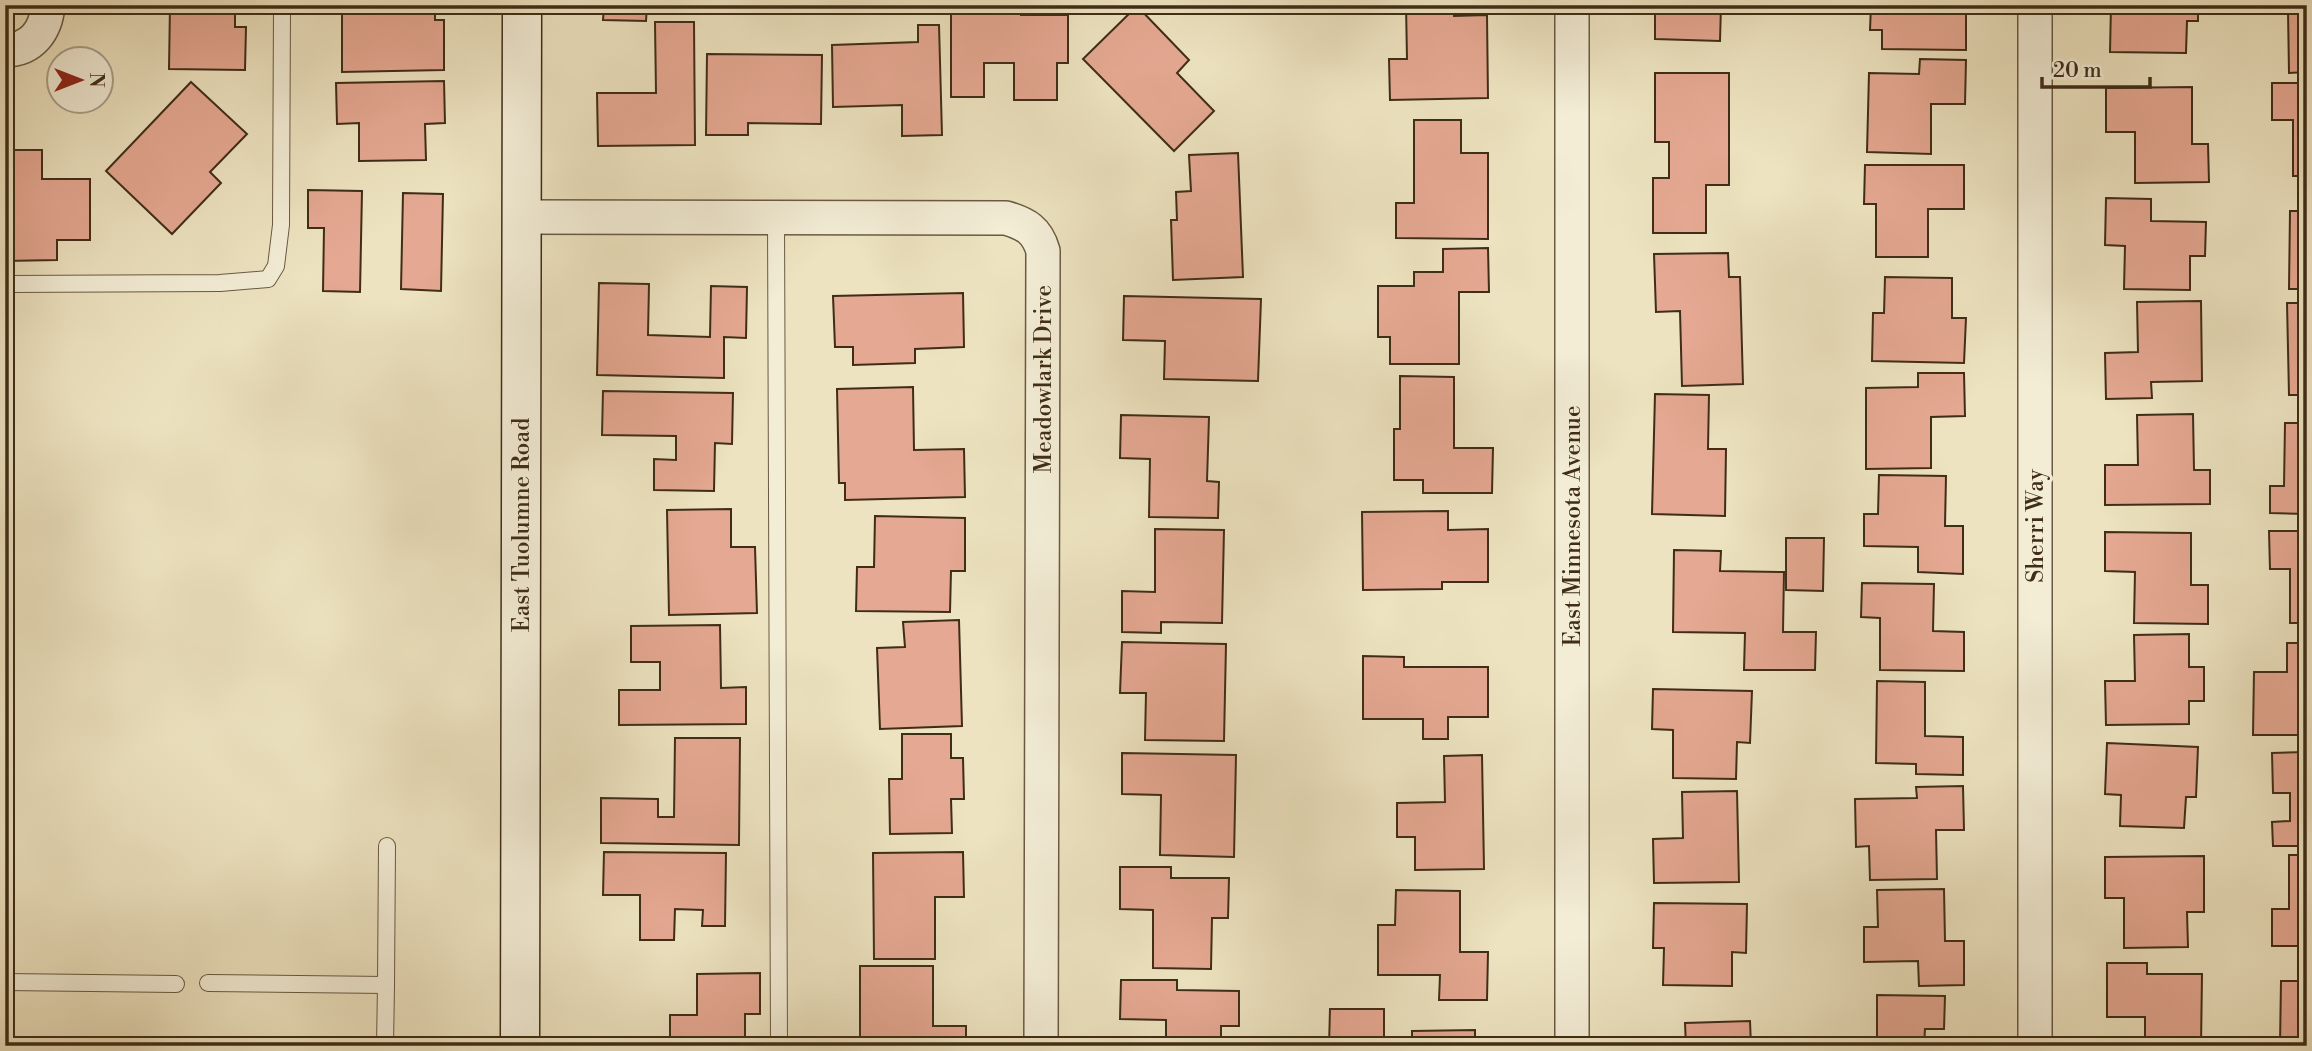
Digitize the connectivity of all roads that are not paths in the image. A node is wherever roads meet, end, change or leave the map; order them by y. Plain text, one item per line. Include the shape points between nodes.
1 (48, 5) edge
2 (282, 5) edge
3 (522, 5) edge
4 (1572, 5) edge
5 (2035, 5) edge
6 (5, 50) edge
7 (521, 217) junction
8 (776, 217) junction
9 (5, 284) edge
10 (387, 846) dead end
11 (5, 982) edge
12 (208, 983) dead end
13 (176, 984) dead end
14 (386, 985) junction
15 (385, 1046) edge
16 (520, 1046) edge
17 (779, 1046) edge
18 (1041, 1046) edge
19 (1572, 1046) edge
20 (2035, 1046) edge

1 - 6 street via 38,37 28,45
2 - 9 lane via 281,225 276,266 268,279
3 - 7 street, East Tuolumne Road
4 - 19 street, East Minnesota Avenue
5 - 20 street, Sherri Way
7 - 8 street, Meadowlark Drive
7 - 16 street, East Tuolumne Road
8 - 17 lane
8 - 18 street, Meadowlark Drive via 1006,218 1031,227 1040,238
10 - 14 lane
11 - 13 lane
12 - 14 lane
14 - 15 lane

